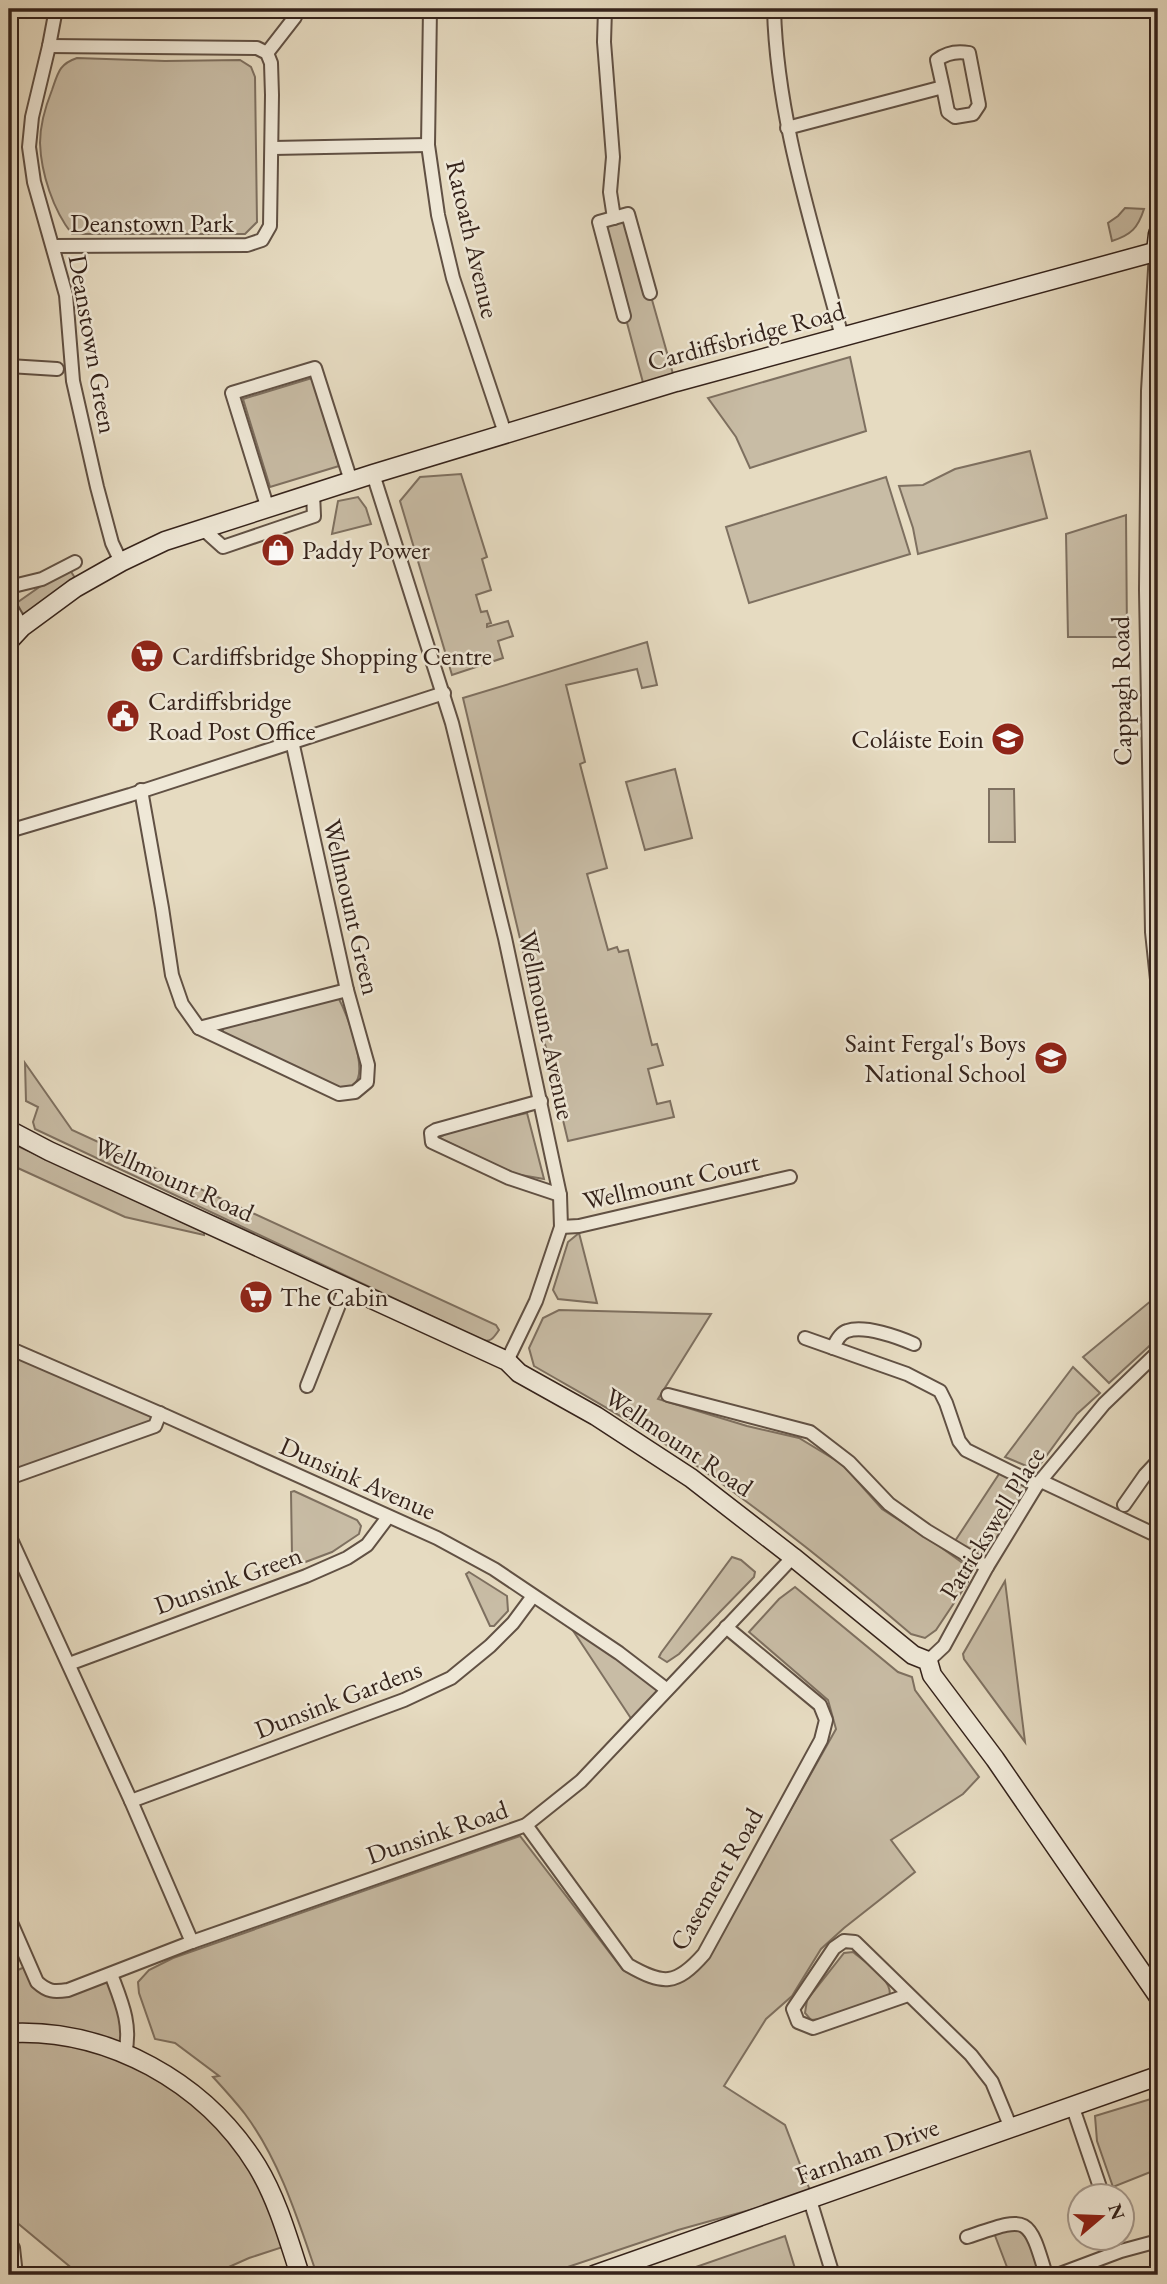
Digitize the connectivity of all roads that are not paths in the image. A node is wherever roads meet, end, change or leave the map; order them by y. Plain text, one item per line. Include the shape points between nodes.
1 (56, 9) edge
2 (294, 9) edge
3 (430, 9) edge
4 (605, 9) edge
5 (774, 9) edge
6 (49, 46) junction
7 (267, 53) junction
8 (943, 87) junction
9 (787, 128) junction
10 (428, 145) junction
11 (273, 148) junction
12 (614, 218) junction
13 (1158, 245) edge
14 (54, 246) junction
15 (650, 293) dead end
16 (624, 316) dead end
17 (842, 337) junction
18 (9, 366) edge
19 (57, 369) dead end
20 (1153, 390) edge
21 (505, 433) junction
22 (373, 474) junction
23 (351, 481) junction
24 (313, 493) junction
25 (268, 509) junction
26 (203, 529) junction
27 (1152, 560) edge
28 (75, 562) dead end
29 (121, 562) junction
30 (9, 586) edge
31 (9, 604) edge
32 (23, 627) junction
33 (9, 641) edge
34 (444, 693) junction
35 (292, 741) junction
36 (141, 790) junction
37 (9, 831) edge
38 (1158, 989) edge
39 (346, 990) junction
40 (199, 1028) junction
41 (9, 1043) edge
42 (541, 1101) junction
43 (9, 1106) edge
44 (9, 1130) edge
45 (790, 1177) dead end
46 (560, 1195) junction
47 (561, 1227) junction
48 (346, 1287) junction
49 (805, 1338) dead end
50 (914, 1345) dead end
51 (9, 1348) edge
52 (833, 1348) junction
53 (1158, 1352) edge
54 (507, 1361) junction
55 (307, 1385) dead end
56 (668, 1395) dead end
57 (160, 1413) junction
58 (1158, 1461) edge
59 (9, 1478) edge
60 (1039, 1483) junction
61 (1124, 1505) dead end
62 (388, 1517) junction
63 (9, 1535) edge
64 (1158, 1536) edge
65 (793, 1557) junction
66 (987, 1567) junction
67 (533, 1596) junction
68 (726, 1627) junction
69 (928, 1661) junction
70 (69, 1664) junction
71 (666, 1689) junction
72 (131, 1801) junction
73 (526, 1825) junction
74 (9, 1918) edge
75 (192, 1942) junction
76 (111, 1974) junction
77 (908, 1995) junction
78 (1158, 1996) edge
79 (9, 2033) edge
80 (125, 2053) junction
81 (1158, 2076) edge
82 (1072, 2105) junction
83 (1011, 2127) junction
84 (1098, 2182) edge
85 (810, 2200) junction
86 (967, 2237) dead end
87 (9, 2241) edge
88 (1158, 2241) edge
89 (1136, 2243) edge
90 (1105, 2252) edge
91 (16, 2275) edge
92 (300, 2275) edge
93 (594, 2275) edge
94 (833, 2275) edge
95 (1046, 2275) edge
96 (1060, 2275) edge

1 - 6 street, Deanstown Green
2 - 7 street via 295,17
3 - 10 street, Ratoath Avenue
4 - 12 street
5 - 9 street
6 - 7 street via 257,48
6 - 14 street, Deanstown Green via 29,146 34,182
7 - 11 street, Deanstown Park
8 - 8 street via 948,112 955,117 973,114 979,106 969,53 961,51 937,60
8 - 9 street
9 - 17 street
10 - 11 street
10 - 21 street, Ratoath Avenue via 453,278
11 - 14 street, Deanstown Park via 270,226 262,240 247,245
12 - 15 street via 628,215
12 - 16 street via 599,222
13 - 17 street, Cardiffsbridge Road
13 - 20 street, Cappagh Road
14 - 29 street, Deanstown Green via 66,295 73,381 97,488
17 - 21 street, Cardiffsbridge Road
18 - 19 street
20 - 27 street, Cappagh Road
21 - 22 street, Cardiffsbridge Road
22 - 23 street, Cardiffsbridge Road
22 - 34 street, Wellmount Avenue
23 - 24 street, Cardiffsbridge Road
23 - 25 street via 315,368 232,393
24 - 25 street, Cardiffsbridge Road
24 - 26 street via 314,516 223,547
25 - 26 street, Cardiffsbridge Road
26 - 29 street, Cardiffsbridge Road
27 - 38 street, Cappagh Road via 1152,932
28 - 30 street via 42,579
29 - 32 street, Cardiffsbridge Road via 75,588
31 - 32 street
32 - 33 street, Cardiffsbridge Road
34 - 35 street
34 - 42 street, Wellmount Avenue
35 - 36 street
35 - 39 street, Wellmount Green
36 - 37 street
36 - 40 street via 172,975
39 - 40 street
39 - 40 street, Wellmount Green via 368,1065 367,1082 355,1092 339,1094
41 - 43 street
42 - 46 street, Wellmount Avenue
42 - 46 street via 436,1130 431,1133 432,1142 509,1178
44 - 48 street, Wellmount Road
45 - 47 street, Wellmount Court
46 - 47 street, Wellmount Avenue
47 - 54 street, Wellmount Avenue via 536,1301
48 - 54 street, Wellmount Road
48 - 55 street
49 - 52 street
50 - 52 street via 893,1335 848,1331
51 - 57 street, Dunsink Avenue
52 - 60 street via 940,1391 966,1450
53 - 60 street, Patrickswell Place via 1104,1404
54 - 65 street, Wellmount Road via 519,1373 691,1478
56 - 66 street via 810,1432 849,1462 889,1504
57 - 59 street via 155,1426
57 - 62 street, Dunsink Avenue
58 - 61 street
60 - 64 street
60 - 66 street, Patrickswell Place
62 - 67 street, Dunsink Avenue via 494,1569
62 - 70 street, Dunsink Green via 367,1545 347,1558
63 - 70 street
65 - 68 street, Dunsink Road
65 - 69 street, Wellmount Road via 913,1655
66 - 69 street, Patrickswell Place via 944,1646
67 - 71 street, Dunsink Avenue
67 - 72 street, Dunsink Gardens via 506,1630 451,1678 404,1700
68 - 71 street, Dunsink Road
68 - 73 street, Casement Road via 820,1705 826,1720 821,1740 795,1788 704,1954 690,1970 664,1981 628,1965
69 - 78 street via 932,1675
70 - 72 street
71 - 73 street, Dunsink Road via 581,1781
72 - 75 street
73 - 75 street, Dunsink Road
74 - 76 street, Dunsink Road via 37,1982 46,1990 68,1990
75 - 76 street, Dunsink Road
76 - 80 street via 127,2017
77 - 77 street via 855,1941 844,1941 834,1948 793,2009 798,2022 813,2028
77 - 83 street via 971,2055 992,2082
79 - 80 street via 64,2036
80 - 92 street via 190,2091 240,2142 274,2198
81 - 82 street, Farnham Drive
82 - 83 street, Farnham Drive
82 - 84 street
83 - 85 street, Farnham Drive
85 - 93 street, Farnham Drive
85 - 94 street
86 - 95 street via 1007,2224 1029,2228
87 - 91 street
88 - 89 street
90 - 96 street

